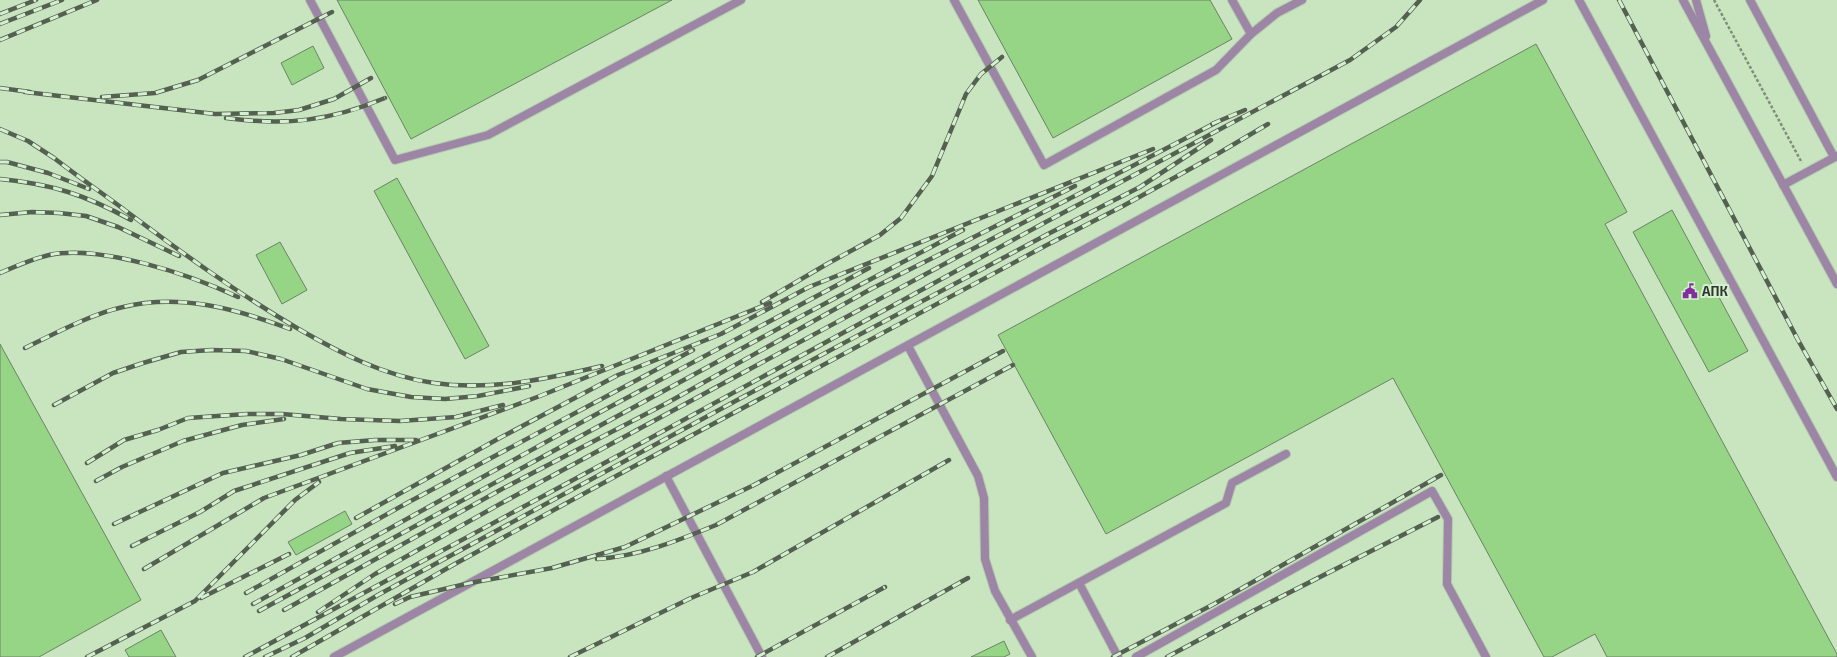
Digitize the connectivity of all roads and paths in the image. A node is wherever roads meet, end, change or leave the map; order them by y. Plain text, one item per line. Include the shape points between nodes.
1 (310, 0) edge
2 (741, 0) edge
3 (954, 0) edge
4 (1232, 0) edge
5 (1302, 0) edge
6 (1543, 0) edge
7 (1579, 0) edge
8 (1683, 0) edge
9 (1696, 0) edge
10 (1714, 0) edge
11 (1750, 0) edge
12 (1251, 34) junction
13 (1710, 50) junction
14 (1836, 156) edge
15 (1807, 172) junction
16 (1783, 185) junction
17 (1837, 284) edge
18 (908, 346) junction
19 (1286, 454) dead end
20 (666, 476) junction
21 (1837, 477) edge
22 (1079, 584) junction
23 (1010, 620) junction
24 (334, 657) edge
25 (762, 657) edge
26 (1032, 657) edge
27 (1118, 657) edge
28 (1136, 657) edge
29 (1486, 657) edge

1 - 2 lane via 395,160 488,135
3 - 12 lane via 1044,165 1216,70
4 - 12 lane
5 - 12 lane via 1277,13
6 - 18 lane
7 - 21 lane
8 - 13 lane
9 - 13 lane
10 - 15 path
11 - 14 lane
13 - 16 lane
14 - 15 lane
15 - 16 lane
16 - 17 lane
18 - 20 lane
18 - 23 lane via 978,476 984,498 985,559 995,591
19 - 22 lane via 1232,484 1226,503
20 - 24 lane
20 - 25 lane
22 - 23 lane
22 - 27 lane
23 - 26 lane
28 - 29 lane via 1432,491 1448,519 1447,584

